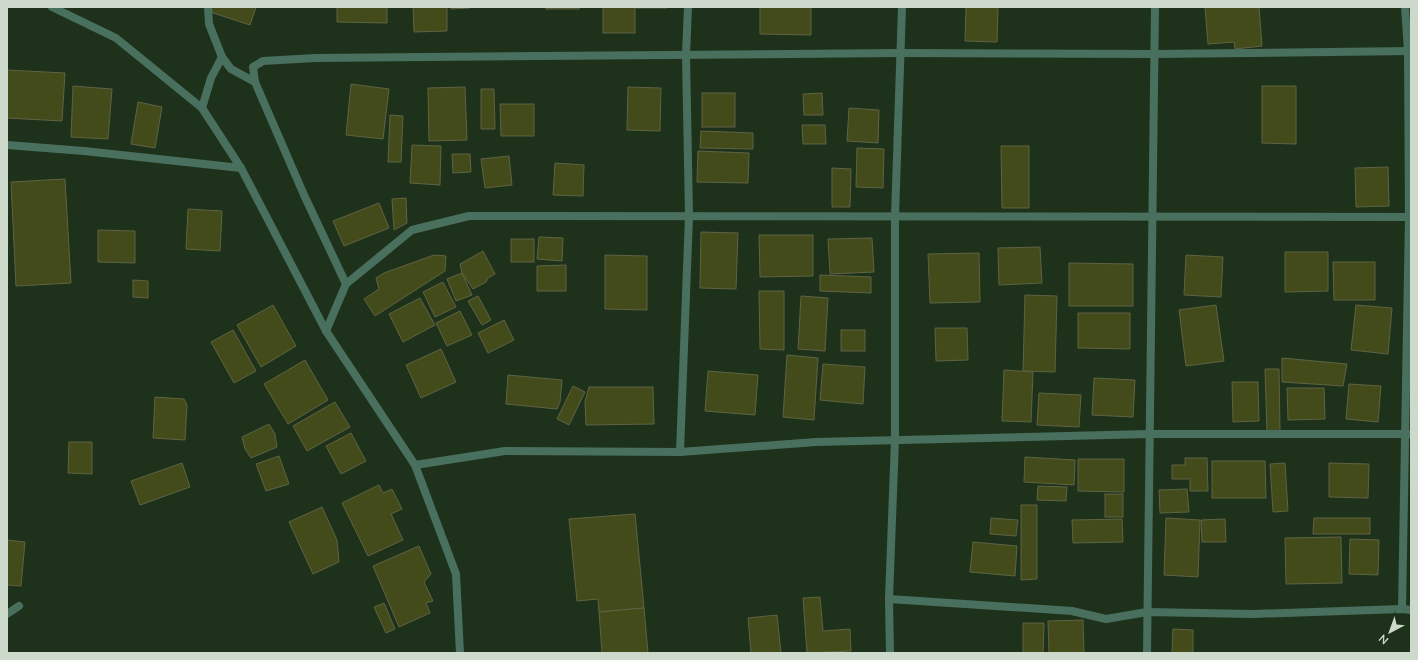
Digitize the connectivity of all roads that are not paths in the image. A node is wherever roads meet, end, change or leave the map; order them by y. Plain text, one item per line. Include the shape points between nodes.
1 (52, 7) edge
2 (208, 7) edge
3 (688, 7) edge
4 (902, 7) edge
5 (1155, 7) edge
6 (1405, 7) edge
7 (1410, 51) edge
8 (899, 53) junction
9 (686, 54) junction
10 (1155, 54) junction
11 (222, 57) junction
12 (255, 82) junction
13 (202, 108) junction
14 (7, 145) edge
15 (241, 168) junction
16 (689, 216) junction
17 (895, 216) junction
18 (1152, 216) junction
19 (1410, 217) edge
20 (346, 284) junction
21 (326, 331) junction
22 (1149, 434) junction
23 (1408, 434) edge
24 (895, 440) junction
25 (680, 452) junction
26 (415, 464) junction
27 (889, 599) junction
28 (19, 606) dead end
29 (1402, 609) junction
30 (1411, 610) edge
31 (1147, 612) junction
32 (7, 614) edge
33 (460, 653) edge
34 (890, 653) edge
35 (1147, 653) edge

1 - 13 street via 116,38
2 - 11 street via 209,24
3 - 9 street
4 - 8 street
5 - 10 street
6 - 7 street
7 - 10 street
7 - 19 street
8 - 9 street
8 - 10 street
8 - 17 street
9 - 12 street via 315,58 263,61 254,67
9 - 16 street
10 - 18 street
11 - 12 street via 231,69
11 - 13 street via 211,78
12 - 20 street
13 - 15 street
14 - 15 street
15 - 21 street
16 - 17 street
16 - 20 street via 469,216 412,230
16 - 25 street
17 - 18 street
17 - 24 street
18 - 19 street
18 - 22 street
19 - 23 street via 1405,391
20 - 21 street
21 - 26 street
22 - 23 street
22 - 24 street
22 - 31 street
23 - 29 street
24 - 25 street via 816,442
24 - 27 street
25 - 26 street via 505,451
26 - 33 street via 456,574
27 - 31 street via 1072,611 1106,619
27 - 34 street
28 - 32 street
29 - 30 street
29 - 31 street via 1253,614
31 - 35 street

